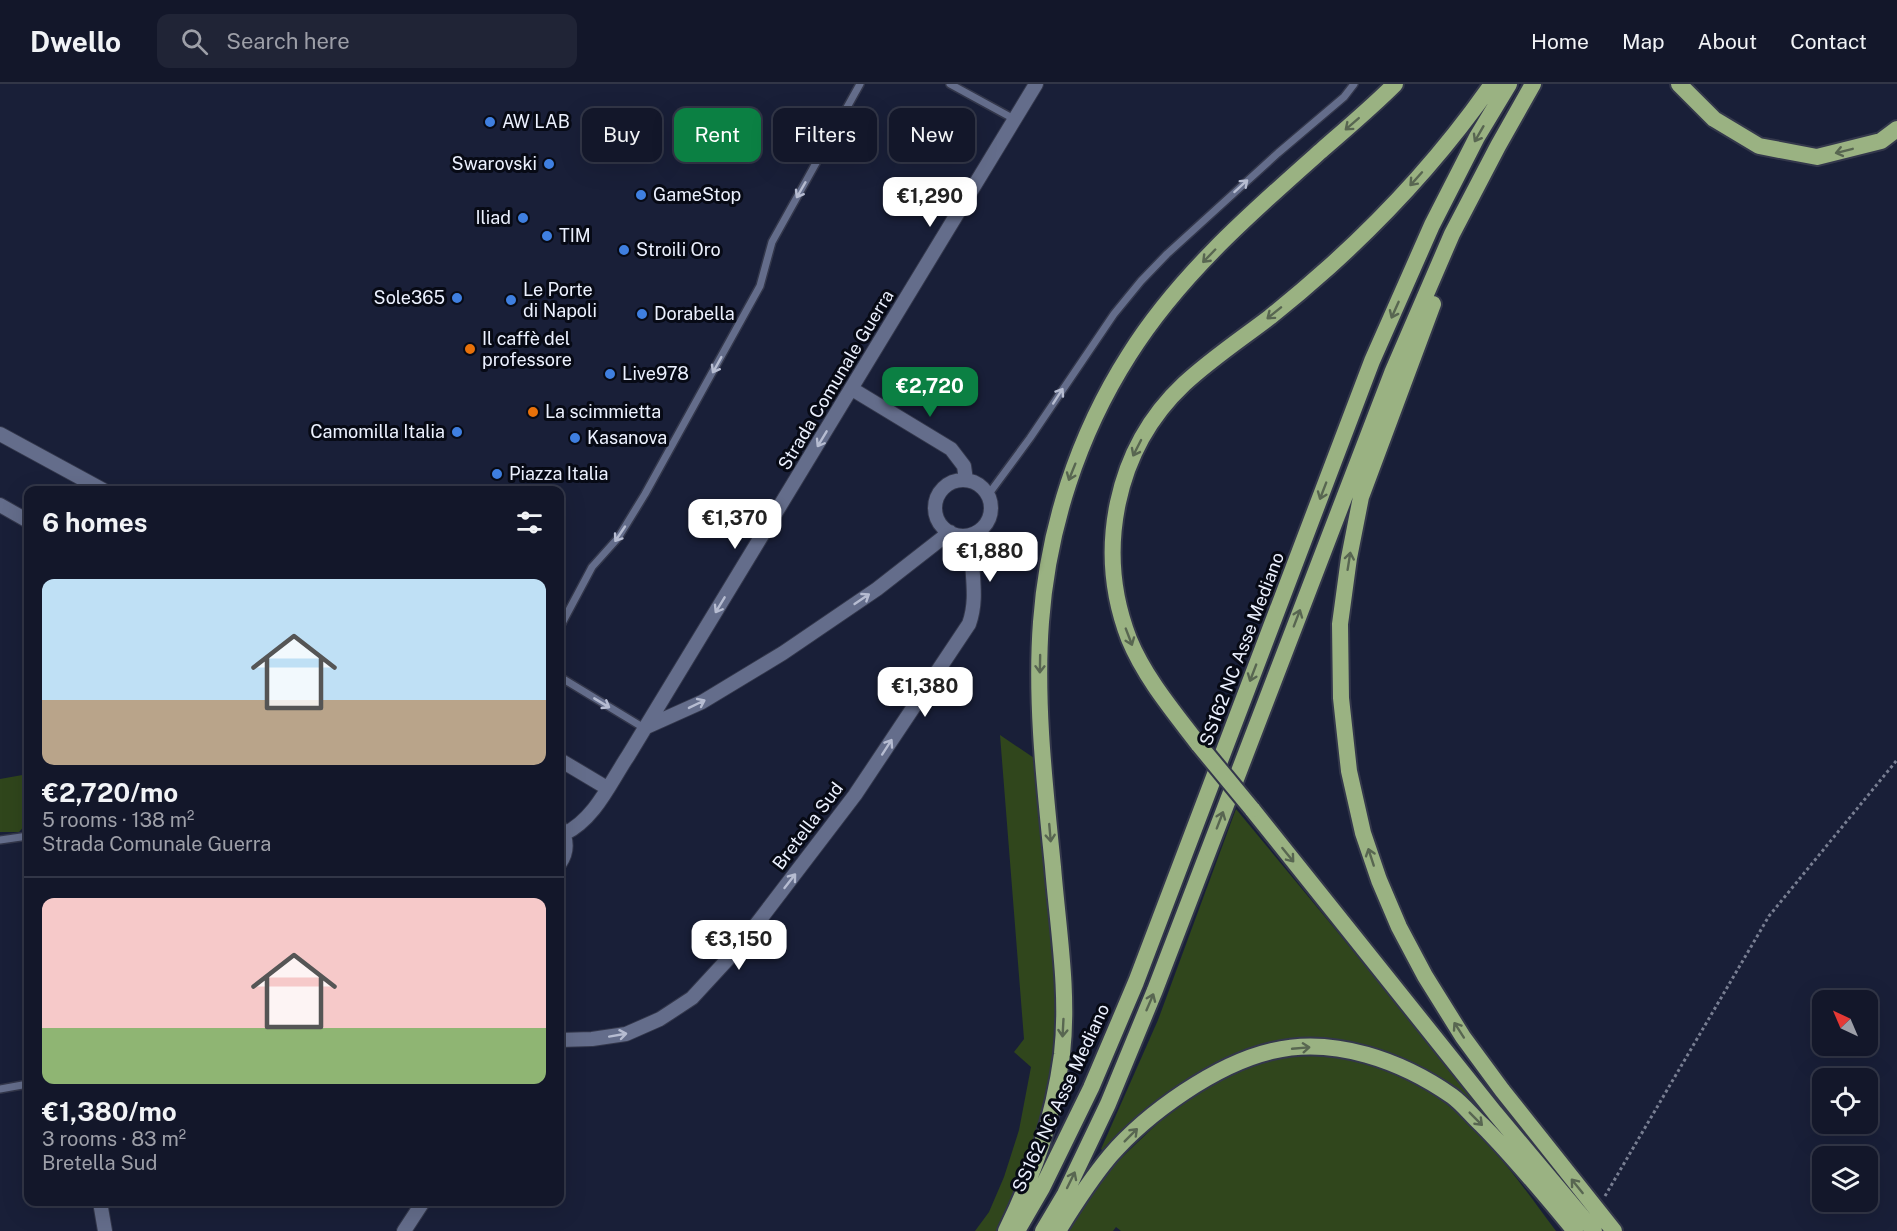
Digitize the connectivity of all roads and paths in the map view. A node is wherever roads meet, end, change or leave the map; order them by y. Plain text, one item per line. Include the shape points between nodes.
1 (860, 84) edge
2 (950, 84) edge
3 (1036, 84) edge
4 (1354, 84) edge
5 (1395, 84) edge
6 (1492, 84) edge
7 (1509, 84) edge
8 (1533, 84) edge
9 (1679, 84) edge
10 (1014, 118) junction
11 (1897, 129) edge
12 (1452, 234) junction
13 (852, 389) junction
14 (0, 434) edge
15 (966, 480) junction
16 (96, 486) edge
17 (988, 495) junction
18 (0, 504) edge
19 (24, 519) edge
20 (950, 532) junction
21 (973, 534) junction
22 (564, 620) edge
23 (564, 679) edge
24 (644, 728) junction
25 (1897, 760) edge
26 (564, 762) edge
27 (607, 788) junction
28 (564, 830) edge
29 (24, 837) edge
30 (0, 840) edge
31 (564, 1040) edge
32 (24, 1085) edge
33 (0, 1089) edge
34 (1603, 1198) dead end
35 (101, 1206) edge
36 (421, 1206) edge
37 (105, 1231) edge
38 (405, 1231) edge
39 (1006, 1231) edge
40 (1017, 1231) edge
41 (1043, 1231) edge
42 (1058, 1231) edge
43 (1575, 1231) edge
44 (1594, 1231) edge
45 (1614, 1231) edge

1 -> 22 lane via 772,242 760,286 645,494 618,538 592,567
2 - 10 lane
3 - 10 street, Strada Comunale Guerra
17 -> 4 lane via 1141,280
5 -> 39 highway via 1176,291 1150,323 1109,389 1067,485 1047,567 1040,678 1044,775 1062,964 1062,1051 1043,1144
6 -> 44 highway, bridge via 1422,172 1360,238 1272,315 1210,362 1172,397 1150,425 1130,462 1117,505 1113,569 1118,604 1130,640 1168,704
7 -> 40 highway, SS162 NC Asse Mediano via 1432,225 1372,362 1136,982 1091,1088
8 - 12 highway
11 -> 9 highway via 1881,141 1817,157 1759,146 1714,119
10 - 13 street, Strada Comunale Guerra
41 -> 12 highway via 1108,1104 1155,990 1392,373
45 -> 12 highway via 1495,1081 1425,976 1378,880 1349,771 1341,698 1340,624 1351,548 1361,497 1438,290
13 - 15 street via 951,449 964,466
13 -> 24 street, Strada Comunale Guerra
14 - 16 street
15 - 17 street via 975,482
15 - 20 street via 948,484 937,498 935,507 940,524
17 - 21 street via 991,513 981,530
18 - 19 street
20 - 21 street
24 -> 20 street via 702,702 783,653 877,589
31 -> 21 street, Bretella Sud via 626,1034 660,1019 692,998 739,947 855,795 969,624 975,602
23 -> 24 lane
24 - 27 street, Strada Comunale Guerra
25 - 34 path via 1769,916
26 - 27 street
27 - 28 street, Strada Comunale Guerra via 579,825
29 - 30 lane
32 - 33 lane
35 - 37 street
36 - 38 street
42 -> 43 highway via 1111,1155 1143,1124 1190,1089 1228,1066 1272,1050 1314,1047 1358,1052 1397,1064 1454,1097 1500,1143

